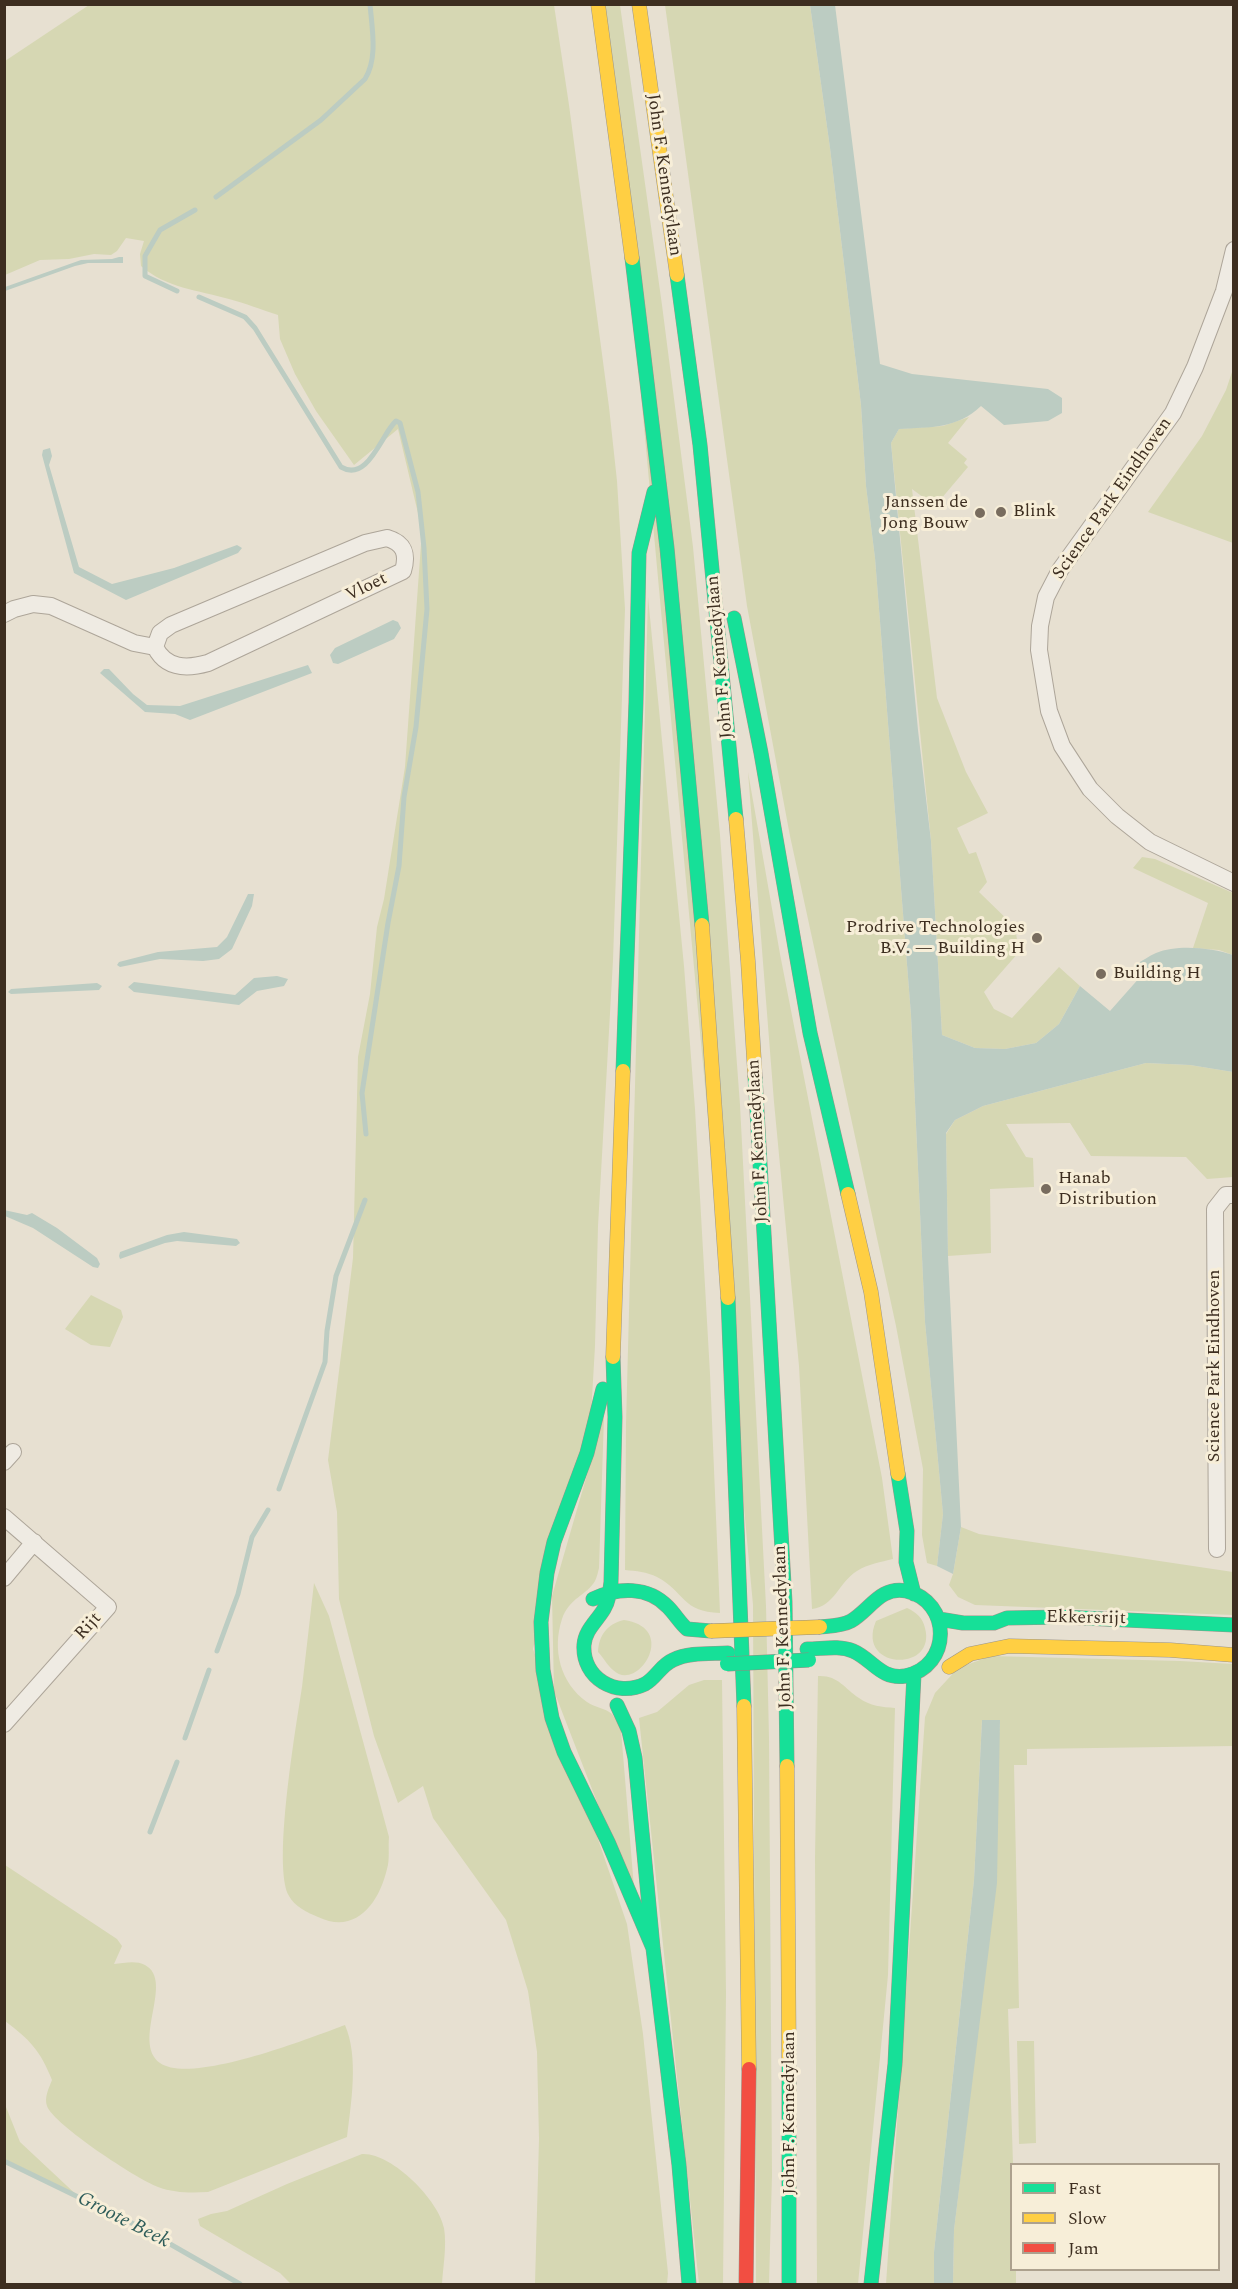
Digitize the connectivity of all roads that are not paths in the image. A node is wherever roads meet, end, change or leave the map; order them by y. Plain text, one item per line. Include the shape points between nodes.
1 (598, 4) edge
2 (639, 4) edge
3 (1233, 250) edge
4 (700, 445) junction
5 (659, 472) junction
6 (727, 582) dead end
7 (731, 605) dead end
8 (4, 615) edge
9 (155, 647) junction
10 (1233, 883) edge
11 (1233, 1195) edge
12 (613, 1337) junction
13 (4, 1517) edge
14 (908, 1532) junction
15 (34, 1542) junction
16 (1217, 1549) dead end
17 (924, 1575) dead end
18 (4, 1578) edge
19 (610, 1591) junction
20 (914, 1594) junction
21 (583, 1607) dead end
22 (956, 1608) dead end
23 (1007, 1618) junction
24 (939, 1619) junction
25 (1233, 1625) edge
26 (951, 1644) junction
27 (1009, 1646) junction
28 (821, 1654) junction
29 (1233, 1655) edge
30 (712, 1660) junction
31 (842, 1663) dead end
32 (691, 1668) dead end
33 (914, 1674) junction
34 (913, 1690) junction
35 (898, 1691) dead end
36 (600, 1700) dead end
37 (637, 1705) dead end
38 (617, 1706) junction
39 (4, 1724) edge
40 (653, 1948) junction
41 (689, 2284) edge
42 (746, 2284) edge
43 (789, 2284) edge
44 (871, 2284) edge

1 - 5 main road
2 - 4 main road, John F. Kennedylaan
3 - 10 street, Science Park Eindhoven via 1224,291 1178,403 1060,570 1046,597 1039,650 1049,711 1062,746 1090,789 1150,842
4 - 6 main road
4 - 43 main road, John F. Kennedylaan via 748,961 785,1602
5 - 12 main road via 639,553
5 - 42 main road via 704,938 732,1367 746,1733
7 - 14 main road via 810,1034 871,1292
8 - 9 street, Vloet via 33,604 51,606 134,643
9 - 9 street, Vloet via 160,658 180,667 208,663 403,571 407,558 404,548 387,538 365,543 171,625 156,638
11 - 16 street, Science Park Eindhoven via 1226,1195 1215,1209
12 - 19 main road
12 - 40 main road via 597,1418 552,1549 541,1647 546,1694 560,1742
13 - 15 street, Rijt
14 - 17 main road
14 - 20 main road via 904,1545
15 - 18 street
15 - 39 street, Rijt via 108,1607
19 - 20 main road, bridge via 645,1592 660,1601 687,1629 711,1631 820,1627 850,1622 883,1594
19 - 21 main road
19 - 30 main road via 604,1609 592,1622 584,1654 587,1666 606,1684 618,1689 638,1687 668,1662 688,1655
20 - 24 main road via 930,1604
22 - 23 main road
23 - 24 main road, Ekkersrijt via 994,1623
23 - 25 main road, Ekkersrijt
24 - 26 main road via 942,1633
26 - 27 main road, Ekkersrijt via 994,1641
26 - 33 main road
27 - 29 main road, Ekkersrijt
27 - 34 main road, Ekkersrijt via 969,1653
28 - 30 main road
28 - 31 main road
28 - 33 main road via 839,1648 852,1651 887,1675
30 - 32 main road
33 - 34 main road
34 - 35 main road, Ekkersrijt
34 - 44 main road via 895,2064
36 - 38 main road
37 - 38 main road
38 - 40 main road via 629,1731 635,1758
40 - 41 main road

